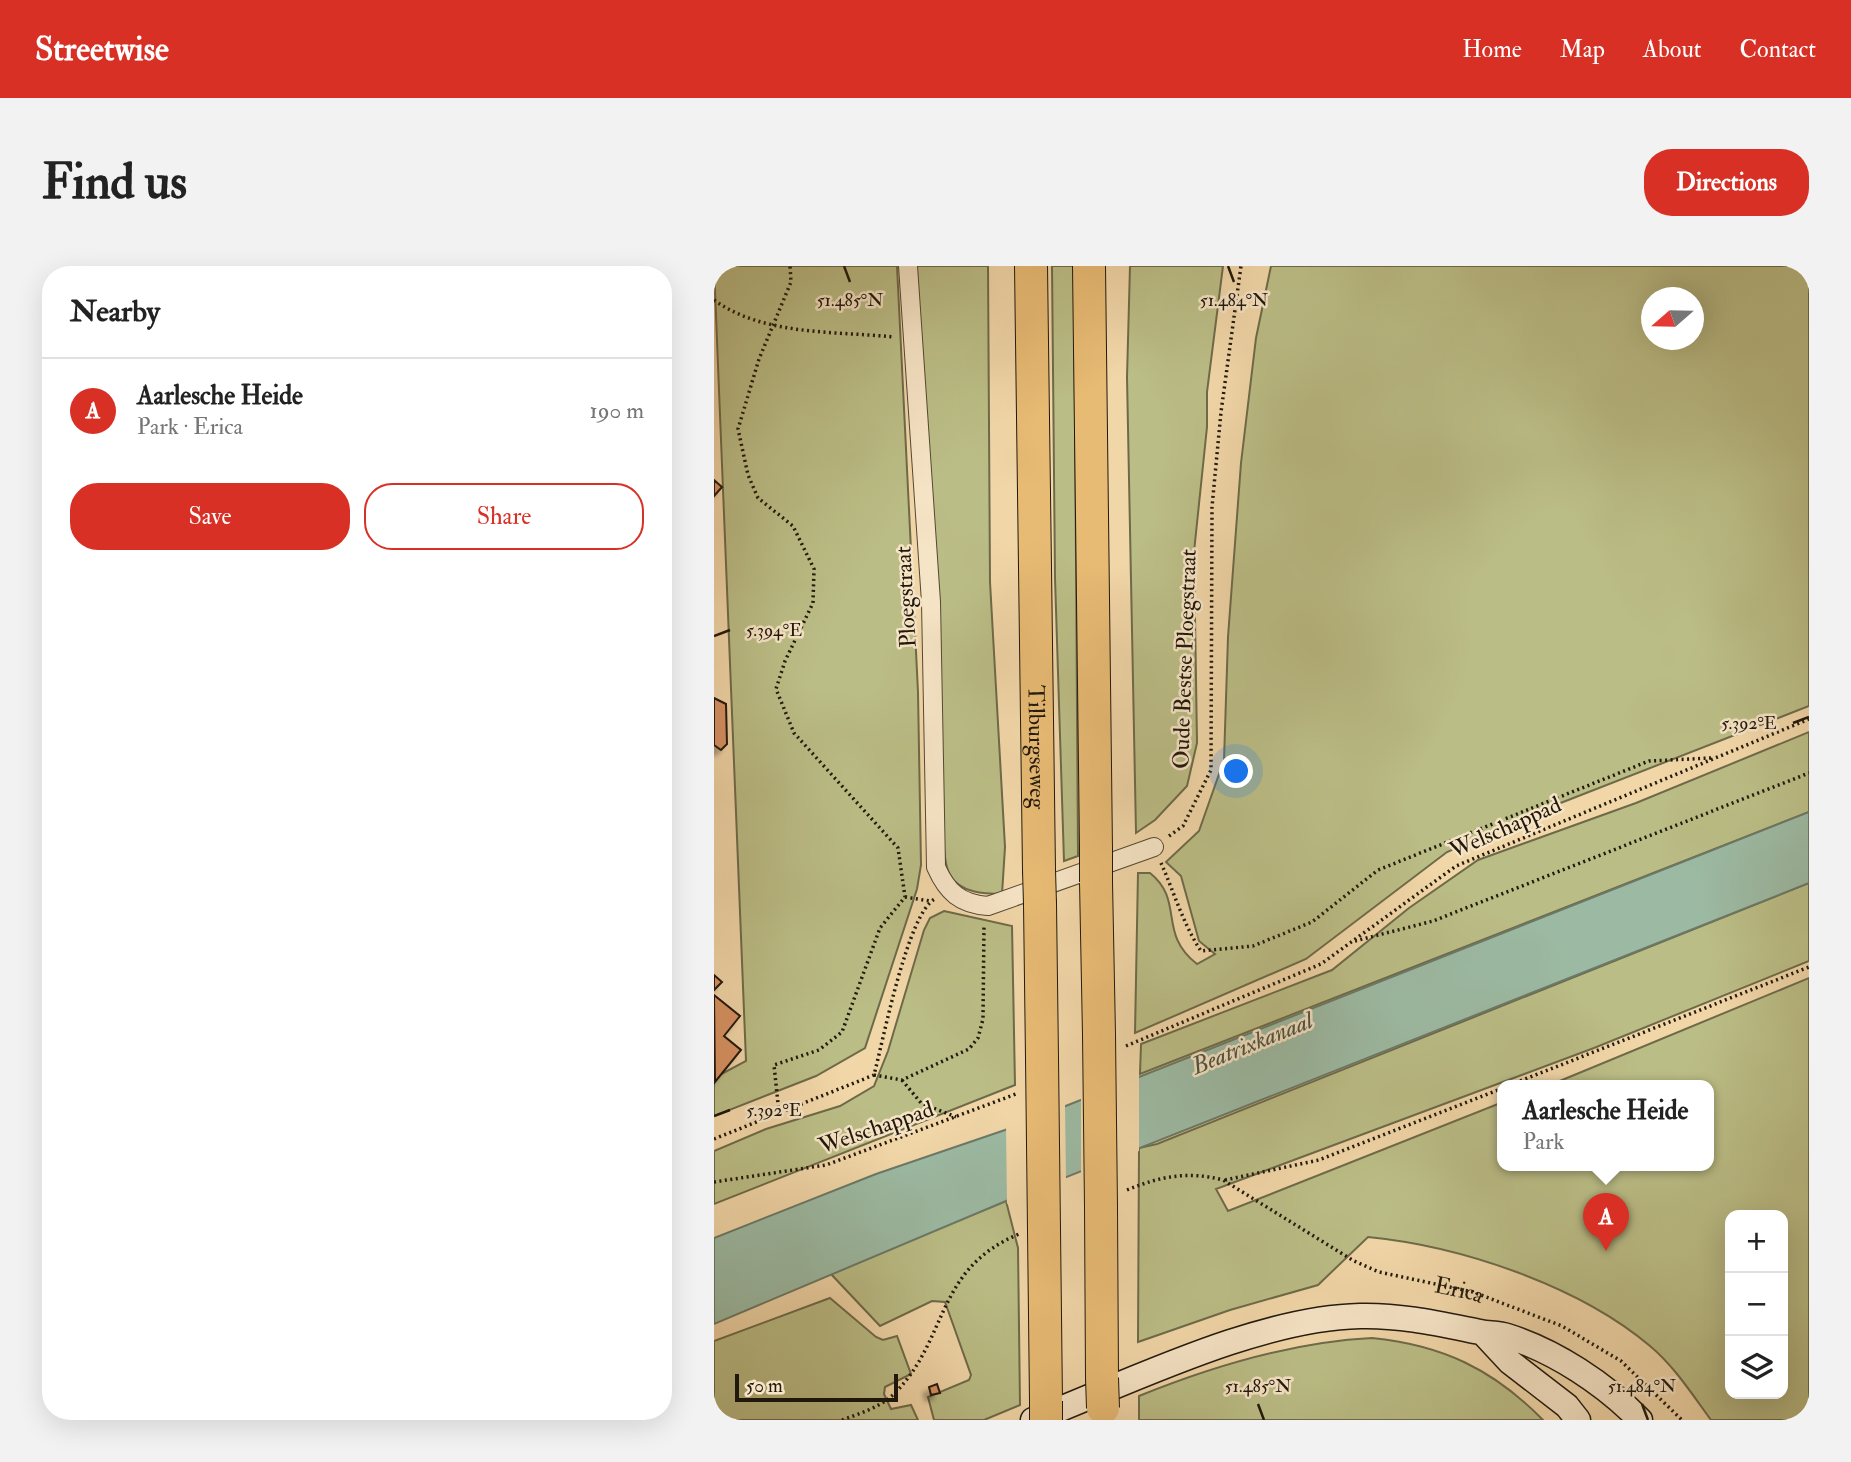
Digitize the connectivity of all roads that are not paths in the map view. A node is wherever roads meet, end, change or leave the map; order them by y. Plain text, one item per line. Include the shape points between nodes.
1 (908, 266) edge
2 (1031, 266) edge
3 (1089, 266) edge
4 (1154, 847) road end
5 (1483, 1333) junction
6 (1103, 1402) edge
7 (1042, 1413) edge
8 (1578, 1420) edge
9 (1640, 1420) edge

1 - 4 street, Ploegstraat via 931,602 936,867 950,892 980,910
2 - 7 highway, Tilburgseweg, bridge via 1044,1237
3 - 6 highway, bridge
5 - 7 main road, Erica via 1411,1318 1358,1316 1297,1325 1228,1344
5 - 8 main road, Erica
5 - 9 main road, Erica via 1504,1335 1555,1358 1596,1382

